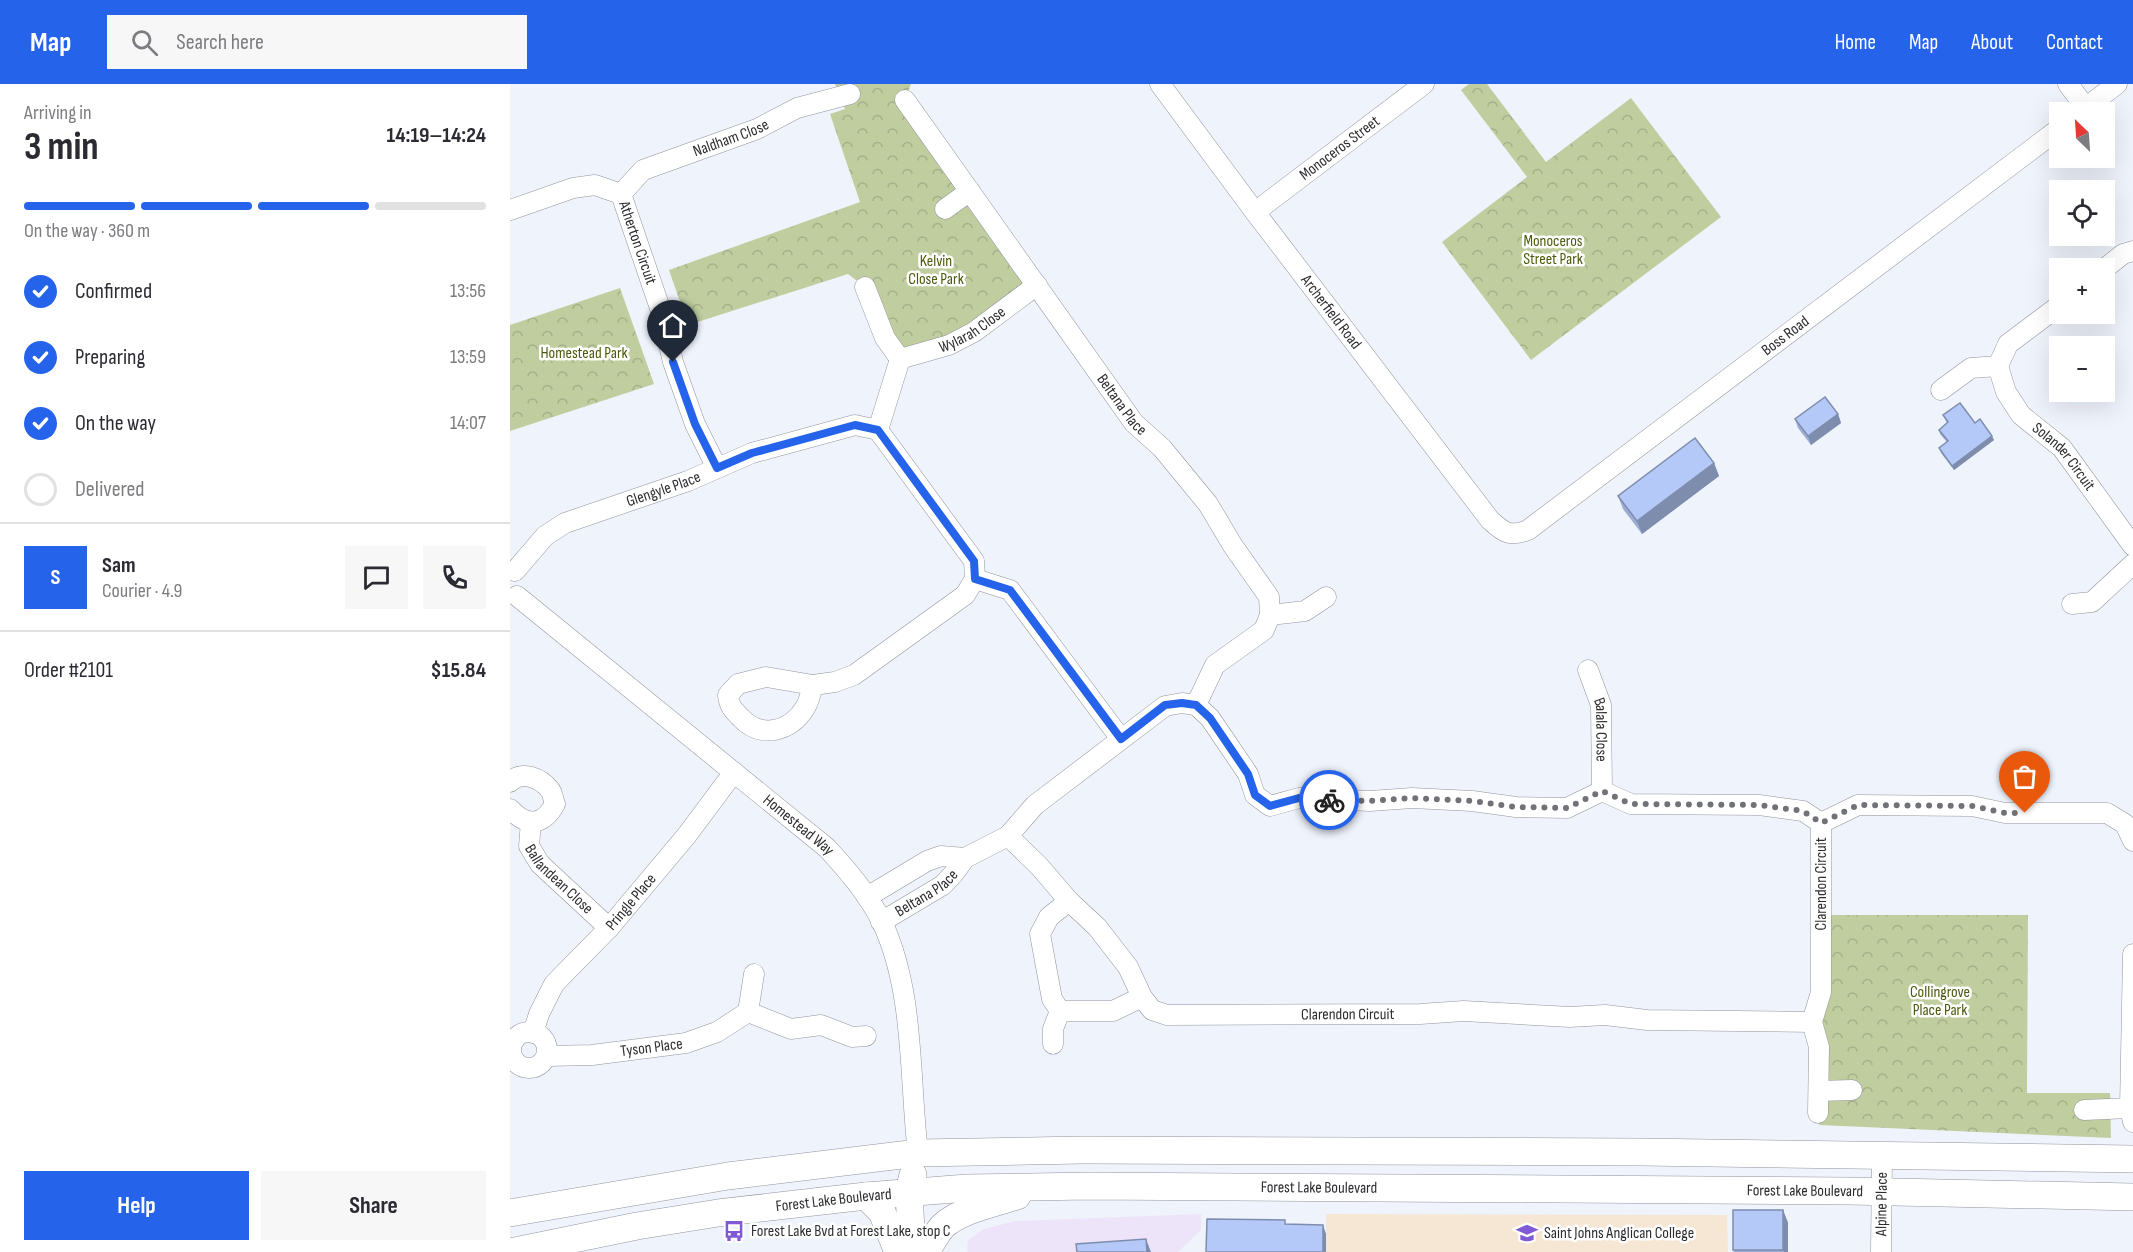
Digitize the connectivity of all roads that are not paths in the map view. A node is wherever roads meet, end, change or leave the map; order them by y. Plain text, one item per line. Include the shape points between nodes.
1 (1160, 84) edge
2 (1424, 84) edge
3 (2068, 84) edge
4 (2117, 84) edge
5 (850, 94) dead end
6 (905, 100) dead end
7 (2078, 102) edge
8 (2093, 102) edge
9 (2049, 136) edge
10 (970, 191) junction
11 (621, 194) junction
12 (945, 209) dead end
13 (510, 210) edge
14 (1255, 212) junction
15 (2133, 250) edge
16 (2115, 260) edge
17 (1037, 285) junction
18 (865, 287) dead end
19 (2049, 313) edge
20 (900, 359) junction
21 (1998, 366) junction
22 (1941, 390) dead end
23 (878, 430) junction
24 (717, 468) junction
25 (1508, 534) joint
26 (2133, 546) edge
27 (2133, 564) edge
28 (512, 569) edge
29 (975, 579) junction
30 (1326, 597) dead end
31 (514, 598) edge
32 (2072, 604) dead end
33 (1270, 615) junction
34 (1588, 670) dead end
35 (813, 685) dead end
36 (1196, 705) junction
37 (1121, 739) junction
38 (734, 772) junction
39 (511, 778) edge
40 (1602, 791) junction
41 (510, 809) edge
42 (531, 822) junction
43 (1821, 823) junction
44 (2130, 828) edge
45 (1008, 836) junction
46 (965, 858) junction
47 (867, 897) junction
48 (1069, 901) junction
49 (881, 922) junction
50 (609, 928) junction
51 (2133, 954) edge
52 (754, 974) dead end
53 (1142, 997) junction
54 (1060, 1011) junction
55 (748, 1012) junction
56 (1812, 1022) junction
57 (533, 1033) junction
58 (866, 1036) dead end
59 (1053, 1044) dead end
60 (547, 1056) junction
61 (512, 1060) edge
62 (1852, 1090) dead end
63 (1819, 1091) junction
64 (2084, 1110) dead end
65 (1818, 1113) dead end
66 (2131, 1115) edge
67 (918, 1154) junction
68 (1882, 1156) junction
69 (2133, 1159) edge
70 (1049, 1186) junction
71 (917, 1191) junction
72 (1881, 1191) junction
73 (866, 1196) junction
74 (2133, 1197) edge
75 (510, 1213) edge
76 (924, 1250) edge
77 (510, 1252) edge
78 (898, 1252) edge
79 (1881, 1252) edge

1 - 14 street, Archerfield Road
2 - 14 street, Monoceros Street
3 - 7 street
4 - 8 street
5 - 11 street, Naldham Close via 797,108 757,129 643,170
6 - 10 street, Beltana Place
9 - 25 street, Boss Road via 1528,530
10 - 12 street
10 - 17 street, Beltana Place
11 - 13 street, Atherton Circuit via 595,185 573,188
11 - 24 street, Atherton Circuit via 662,314 673,362 695,424
14 - 25 street, Archerfield Road via 1490,520
15 - 16 street
17 - 20 street, Wylarah Close via 974,332 949,345
17 - 33 street, Beltana Place via 1134,423 1162,448 1208,504 1269,597
18 - 20 street via 885,338
19 - 21 street via 2008,344
20 - 23 street
21 - 22 street via 1971,368
21 - 26 street, Solander Circuit via 2006,392 2021,415 2062,448
23 - 24 street, Glengyle Place via 855,425 752,453
23 - 29 street via 974,561
24 - 28 street, Glengyle Place via 565,524 545,536
27 - 32 street via 2092,602
28 - 31 street via 521,582
29 - 35 street via 965,595 854,675
29 - 37 street via 1010,590
30 - 33 street via 1305,611
31 - 38 street, Homestead Way
33 - 36 street via 1264,630 1215,665
34 - 40 street, Balala Close via 1601,705
36 - 37 street, Beltana Place via 1165,705
36 - 40 street via 1210,718 1248,774 1255,795 1270,806 1299,798 1412,798 1567,808
37 - 45 street, Beltana Place via 1035,805
38 - 47 street, Homestead Way via 827,848
38 - 50 street, Pringle Place
39 - 42 street, Ballandean Close via 536,778 551,791 555,804 549,814 541,821
40 - 43 street, Clarendon Circuit via 1631,804 1759,805 1803,811
41 - 42 street, Ballandean Close
42 - 50 street, Ballandean Close via 529,846 540,864
43 - 44 street via 1858,805 1972,806 2005,813 2107,813
43 - 56 street, Clarendon Circuit via 1821,992
45 - 46 street, Beltana Place
45 - 48 street, Clarendon Circuit
46 - 47 street, Beltana Place via 941,856 927,861
46 - 49 street, Beltana Place via 942,885
47 - 49 street, Homestead Way
48 - 53 street, Clarendon Circuit via 1097,927 1128,967
48 - 54 street via 1048,917 1040,934 1052,999
49 - 67 street, Homestead Way via 894,952 905,999
50 - 57 street, Pringle Place via 554,984
51 - 66 street
52 - 55 street
53 - 54 street via 1113,1011
53 - 56 street, Clarendon Circuit via 1152,1010 1167,1015 1464,1011 1647,1020
54 - 59 street via 1053,1029
55 - 58 street via 791,1029 821,1025 852,1037
55 - 60 street, Tyson Place via 717,1032 686,1043 592,1055
56 - 63 street via 1819,1047
57 - 60 street via 543,1038
57 - 61 street via 526,1032 515,1040
60 - 61 street via 540,1065 528,1068
62 - 63 street
63 - 65 street
64 - 66 street
67 - 68 main road via 1083,1150
67 - 71 main road
67 - 75 main road via 728,1176
68 - 69 main road
68 - 72 street, Alpine Place
70 - 71 main road, Forest Lake Boulevard
70 - 72 main road, Forest Lake Boulevard
70 - 76 main road via 951,1220
71 - 73 main road, Forest Lake Boulevard
71 - 76 main road
72 - 74 main road, Forest Lake Boulevard
72 - 79 street, Alpine Place
73 - 77 main road, Forest Lake Boulevard via 718,1213
73 - 78 main road via 882,1212

